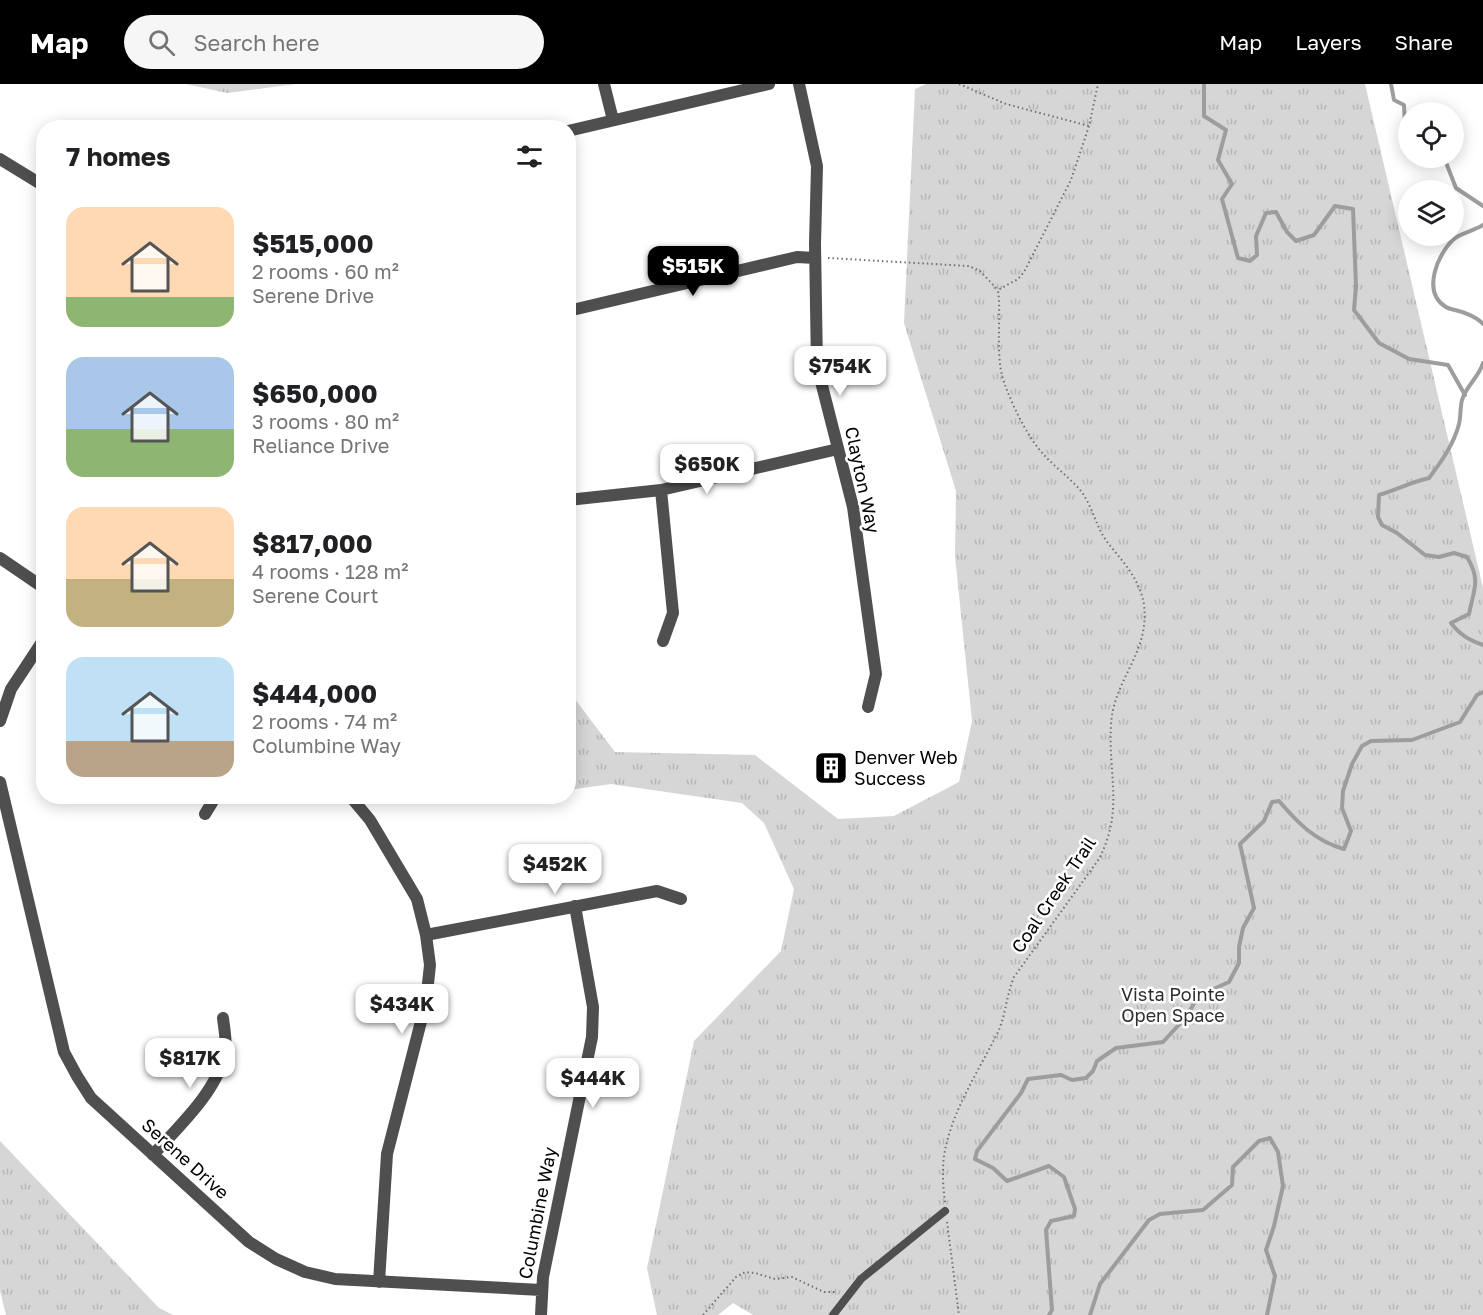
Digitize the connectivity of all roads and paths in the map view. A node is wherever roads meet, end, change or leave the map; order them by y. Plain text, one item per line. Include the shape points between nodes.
1 (604, 84) edge
2 (769, 84) edge
3 (799, 84) edge
4 (959, 84) edge
5 (1098, 84) edge
6 (613, 120) junction
7 (1089, 126) junction
8 (576, 129) edge
9 (0, 159) edge
10 (36, 181) edge
11 (815, 258) junction
12 (828, 258) dead end
13 (998, 290) junction
14 (576, 308) edge
15 (838, 449) junction
16 (662, 490) junction
17 (576, 499) edge
18 (0, 558) edge
19 (36, 583) edge
20 (663, 641) dead end
21 (36, 651) edge
22 (868, 706) dead end
23 (0, 722) edge
24 (0, 782) edge
25 (211, 804) edge
26 (357, 804) edge
27 (205, 814) dead end
28 (681, 899) dead end
29 (575, 906) junction
30 (426, 935) junction
31 (223, 1018) dead end
32 (153, 1155) junction
33 (945, 1211) junction
34 (379, 1282) junction
35 (542, 1290) junction
36 (841, 1292) dead end
37 (541, 1315) edge
38 (703, 1315) edge
39 (833, 1315) edge
40 (959, 1315) edge

1 - 6 street
2 - 6 street
3 - 11 street, Clayton Way via 818,166
4 - 7 path via 1006,104
5 - 7 path
6 - 8 street
7 - 13 path via 1071,180 1029,264 1018,279
9 - 10 street
11 - 14 street via 797,257
11 - 15 street, Clayton Way via 817,366
12 - 13 path via 969,266 980,271
13 - 33 path, Coal Creek Trail via 1005,384 1035,444 1081,491 1106,541 1134,576 1143,603 1145,629 1113,715 1114,803 1106,844 1014,977 997,1034 955,1116 949,1136 944,1157
15 - 16 street
15 - 22 street, Clayton Way via 853,507 876,674
16 - 17 street
16 - 20 street via 673,613
18 - 19 street
21 - 23 street via 11,689
24 - 32 street, Serene Drive via 64,1052 91,1098
25 - 27 street
26 - 30 street via 417,899
28 - 29 street via 657,891
29 - 30 street
29 - 35 street, Columbine Way via 593,1007 592,1037
30 - 34 street via 426,1002 387,1154
31 - 32 street via 226,1051 215,1080
32 - 34 street, Serene Drive via 249,1242 276,1259 325,1277
33 - 39 lane via 861,1279
33 - 40 path, Coal Creek Trail
34 - 35 street, Serene Drive
35 - 37 street, Columbine Way
36 - 38 path via 824,1292 792,1277 775,1279 745,1272

